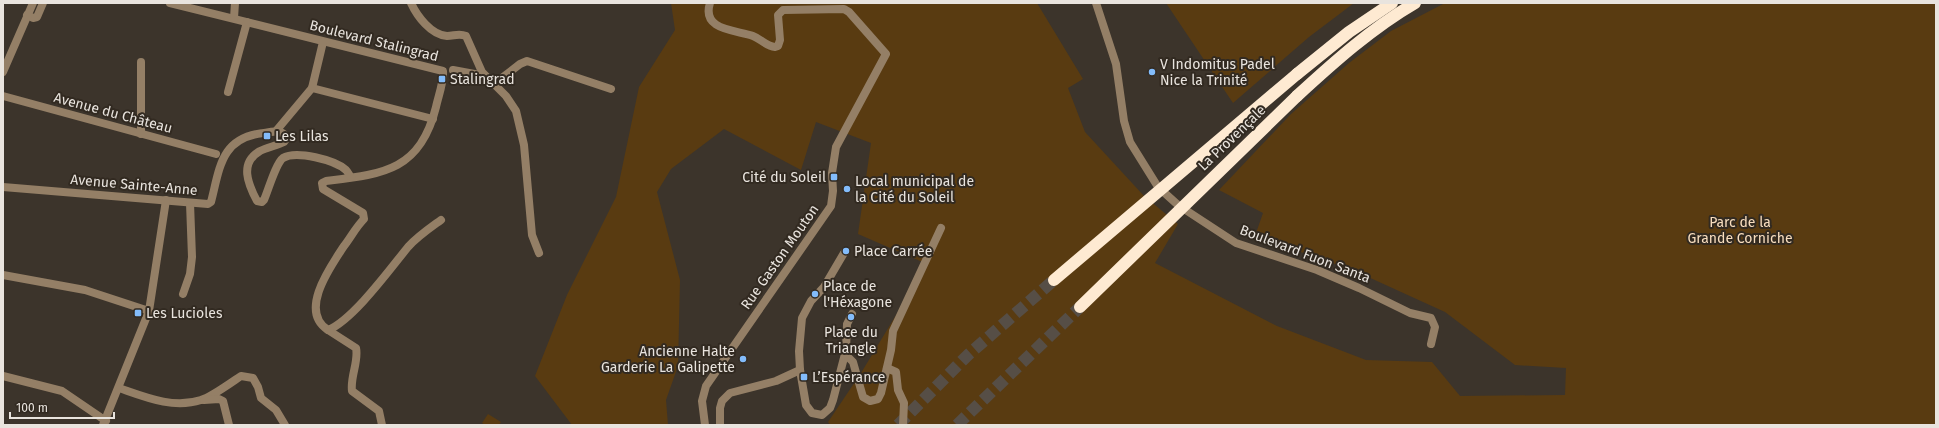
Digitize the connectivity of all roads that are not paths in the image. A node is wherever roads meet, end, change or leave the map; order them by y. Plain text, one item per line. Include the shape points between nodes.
1 (28, 3) edge
2 (34, 3) edge
3 (43, 3) edge
4 (170, 3) edge
5 (235, 3) edge
6 (411, 3) edge
7 (710, 3) edge
8 (1096, 3) edge
9 (1392, 3) edge
10 (1415, 3) edge
11 (27, 15) junction
12 (234, 18) junction
13 (247, 22) junction
14 (323, 42) junction
15 (141, 62) dead end
16 (453, 70) dead end
17 (3, 72) edge
18 (485, 76) junction
19 (494, 84) junction
20 (312, 88) junction
21 (611, 89) dead end
22 (228, 92) dead end
23 (3, 96) edge
24 (433, 119) junction
25 (276, 131) junction
26 (141, 134) junction
27 (216, 154) dead end
28 (351, 177) junction
29 (3, 187) edge
30 (166, 200) junction
31 (190, 203) junction
32 (441, 220) dead end
33 (941, 228) dead end
34 (539, 253) dead end
35 (844, 253) dead end
36 (3, 275) edge
37 (1054, 280) tunnel mouth
38 (182, 294) dead end
39 (1080, 307) tunnel mouth
40 (149, 311) junction
41 (852, 314) dead end
42 (328, 330) junction
43 (1431, 344) dead end
44 (845, 354) junction
45 (887, 368) junction
46 (800, 370) junction
47 (3, 376) edge
48 (119, 388) junction
49 (203, 400) junction
50 (104, 423) edge
51 (229, 425) edge
52 (285, 425) edge
53 (382, 425) edge
54 (705, 425) edge
55 (720, 425) edge
56 (903, 425) edge

1 - 11 street
2 - 11 street
3 - 11 street via 37,17
4 - 12 street, Boulevard Stalingrad
5 - 12 street
6 - 18 street via 420,18 440,34 466,36
7 - 54 street, Rue Gaston Mouton via 709,15 716,25 726,30 754,36 775,47 780,43 778,15 783,10 844,9 850,12 886,54 836,147 831,206 706,386 702,401
8 - 43 street, Boulevard Fuon Santa via 1116,64 1124,122 1130,142 1158,187 1178,205 1236,242 1317,270 1410,313 1431,318 1435,327
9 - 37 highway, La Provençale, bridge via 1349,32
10 - 39 highway, La Provençale, bridge via 1350,48 1297,96
11 - 17 street
12 - 13 street, Boulevard Stalingrad
13 - 14 street, Boulevard Stalingrad
13 - 22 street
14 - 20 street
14 - 24 street, Boulevard Stalingrad via 441,69 443,74
15 - 26 street
16 - 18 street
18 - 19 street
19 - 21 street via 527,61
19 - 34 street via 512,103 516,114 524,145 532,235
20 - 24 street
20 - 25 street
23 - 26 street, Avenue du Château
24 - 28 street, Boulevard Stalingrad via 423,142 402,163 381,172
25 - 28 street via 284,134 284,142 253,156 246,169 257,201 264,200 280,161 288,156 300,155 325,160 345,169
25 - 31 street, Avenue Sainte-Anne via 251,134 234,142 220,169 211,202
26 - 27 street, Avenue du Château
28 - 42 street, Boulevard Stalingrad via 322,184 324,189 364,216 330,266 320,288 316,308 318,322
29 - 30 street, Avenue Sainte-Anne
30 - 31 street, Avenue Sainte-Anne
30 - 40 street
31 - 38 street via 192,257 190,274
32 - 42 street via 409,246 380,282 338,326
33 - 45 street via 893,331
35 - 46 street via 824,287 810,301 802,318
36 - 40 street via 85,290
40 - 48 street
41 - 44 street via 847,324
42 - 53 street via 356,348 352,391 379,411
44 - 45 street via 853,362 861,392 866,400 880,397
44 - 46 street via 830,408 822,415 808,410
45 - 56 street via 896,372 898,390 904,403
46 - 55 street via 776,381 730,393 722,401
47 - 50 street via 62,391
48 - 49 street via 160,402
48 - 50 street
49 - 51 street via 223,401
49 - 52 street via 241,376 250,377 258,387 261,398 276,410

